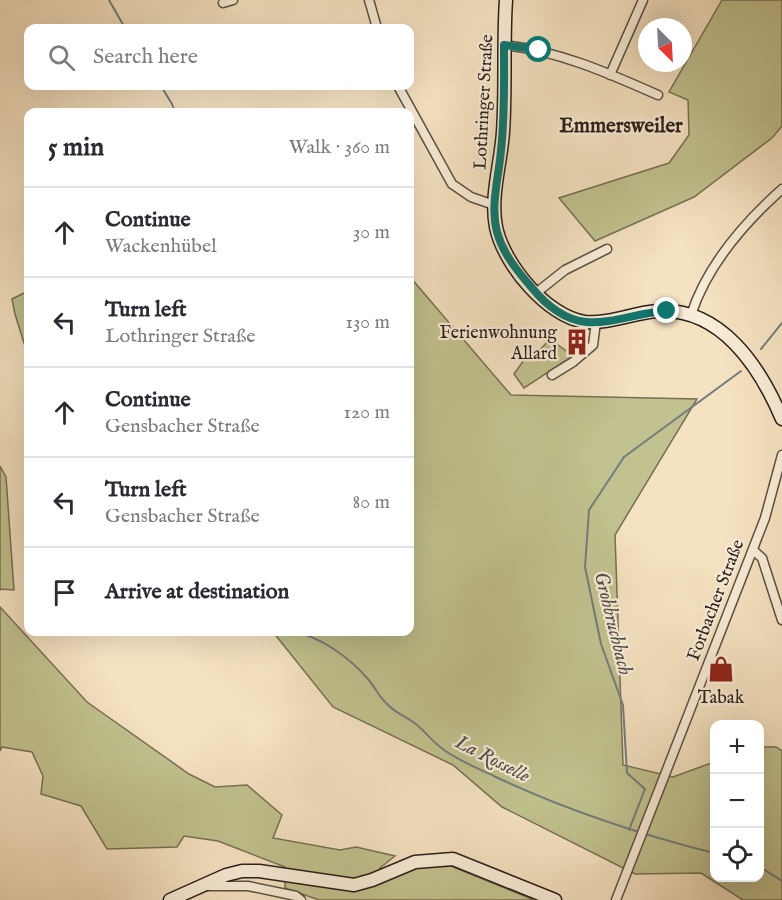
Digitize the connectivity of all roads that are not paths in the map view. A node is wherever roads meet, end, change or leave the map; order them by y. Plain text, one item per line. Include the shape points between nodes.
1 (233, 0) edge
2 (369, 0) edge
3 (506, 0) edge
4 (643, 0) edge
5 (224, 3) dead end
6 (376, 24) edge
7 (504, 45) junction
8 (610, 75) junction
9 (400, 90) edge
10 (658, 95) dead end
11 (410, 108) edge
12 (414, 115) edge
13 (782, 189) edge
14 (494, 204) junction
15 (607, 249) dead end
16 (536, 293) junction
17 (691, 315) junction
18 (596, 322) junction
19 (552, 375) dead end
20 (777, 399) edge
21 (782, 419) edge
22 (782, 455) edge
23 (753, 550) junction
24 (782, 620) edge
25 (202, 886) junction
26 (170, 900) edge
27 (301, 900) edge
28 (555, 900) edge
29 (616, 900) edge

1 - 5 street
2 - 6 street
3 - 7 main road, Lothringer Straße
4 - 8 street
7 - 8 street via 539,50
7 - 14 main road, Lothringer Straße via 503,131
8 - 10 street
9 - 11 street
12 - 14 street via 452,184 471,197
13 - 17 street via 726,249
14 - 16 main road, Lothringer Straße via 500,243
15 - 16 street via 565,270
16 - 18 main road, Lothringer Straße via 572,319
17 - 18 main road via 655,311
17 - 20 main road via 728,336
18 - 19 street via 593,345
20 - 21 main road
22 - 23 street, Forbacher Straße
23 - 24 street via 762,558
23 - 29 street, Forbacher Straße
25 - 26 main road
25 - 27 street via 248,886
25 - 28 main road via 242,871 354,885 415,862 453,859

